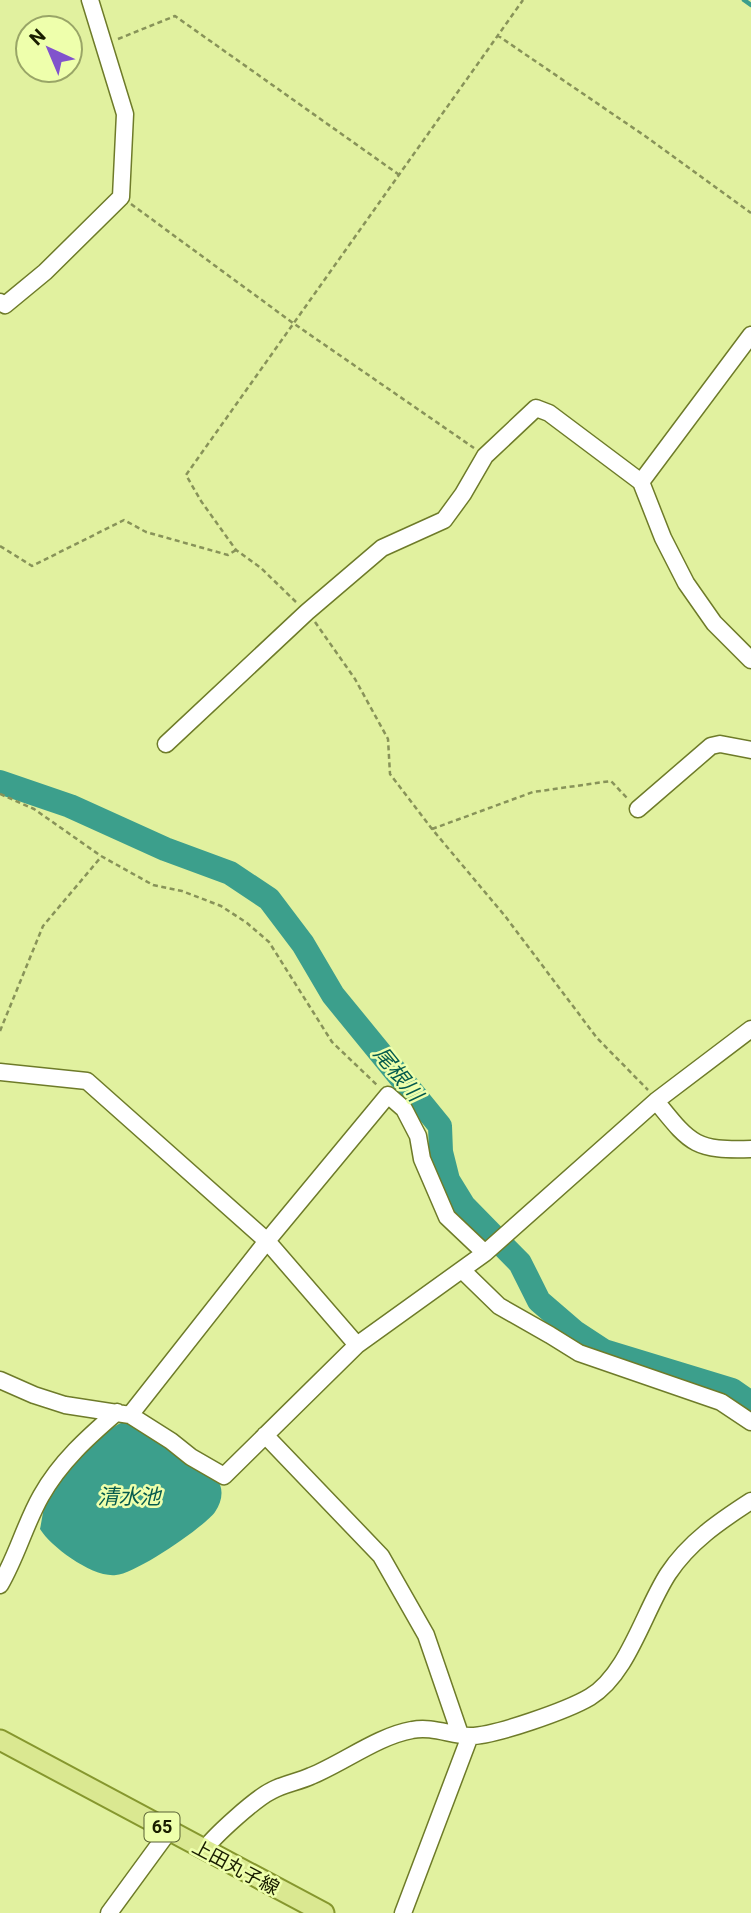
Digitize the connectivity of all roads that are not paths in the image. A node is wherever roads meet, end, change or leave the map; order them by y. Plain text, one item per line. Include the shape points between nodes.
1 (90, 0) edge
2 (0, 302) edge
3 (751, 335) edge
4 (641, 482) junction
5 (751, 660) edge
6 (166, 744) dead end
7 (751, 750) edge
8 (638, 809) road end
9 (751, 1029) edge
10 (0, 1072) edge
11 (656, 1101) junction
12 (751, 1149) edge
13 (267, 1241) junction
14 (493, 1245) junction
15 (463, 1271) junction
16 (357, 1345) junction
17 (0, 1380) edge
18 (124, 1413) junction
19 (751, 1422) edge
20 (265, 1435) junction
21 (751, 1501) edge
22 (0, 1585) edge
23 (465, 1735) junction
24 (0, 1741) edge
25 (169, 1831) junction
26 (204, 1850) junction
27 (109, 1913) edge
28 (324, 1913) edge
29 (403, 1913) edge

1 - 2 street via 125,114 121,197 45,272 5,305
3 - 4 street
4 - 5 street via 686,583 714,623
4 - 6 street via 536,408 485,456 444,520 382,548
7 - 8 street via 711,746
9 - 11 street
10 - 13 street via 87,1081
11 - 12 street via 696,1144
11 - 14 street
13 - 14 street via 388,1095 404,1109 418,1136 422,1159 447,1216
13 - 16 street
13 - 18 street
14 - 15 street
15 - 16 street
15 - 19 street via 499,1306 579,1353 721,1402
16 - 20 street
17 - 18 street via 65,1405
18 - 20 street via 224,1476
18 - 22 street via 86,1438 61,1465 40,1497
20 - 23 street via 381,1556 426,1635
21 - 23 street via 682,1555 650,1604 618,1670 603,1688 587,1699 511,1728
23 - 26 street via 432,1729 404,1732 270,1791 212,1838
23 - 29 street
24 - 25 main road, 上田丸子線 / 65
25 - 26 main road, 上田丸子線 / 65
25 - 27 street
26 - 28 main road, 上田丸子線 / 65

